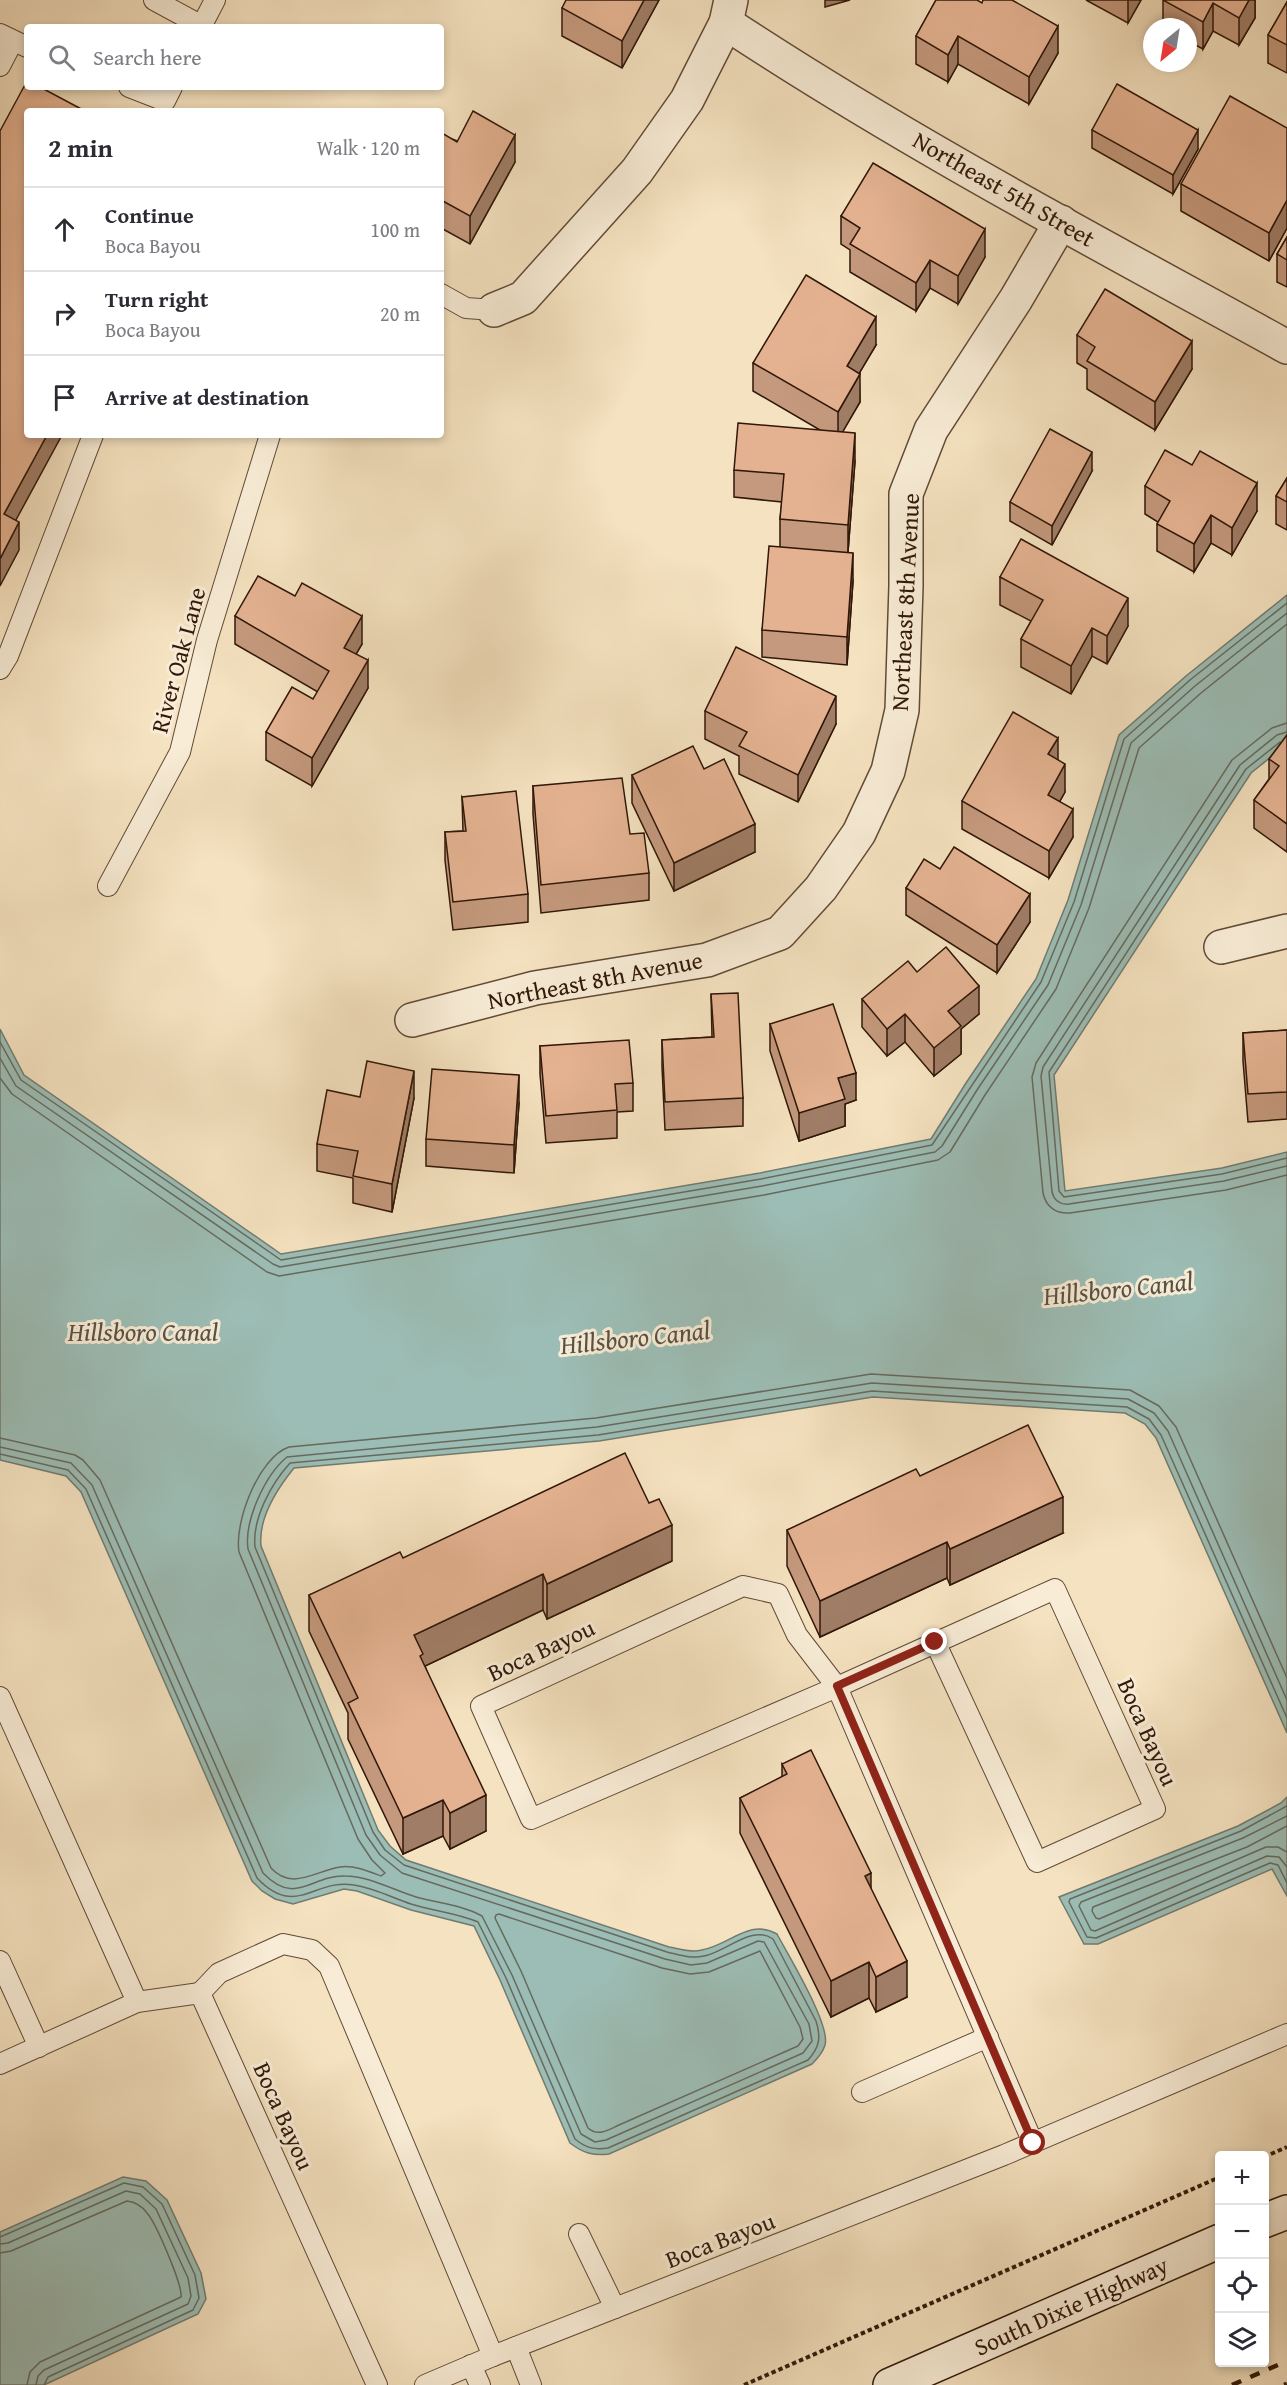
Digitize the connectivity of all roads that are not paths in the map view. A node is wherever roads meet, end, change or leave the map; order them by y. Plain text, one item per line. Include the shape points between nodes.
1 (154, 0) edge
2 (215, 0) edge
3 (729, 12) edge
4 (198, 24) edge
5 (203, 24) edge
6 (13, 41) edge
7 (0, 66) edge
8 (138, 90) edge
9 (170, 100) edge
10 (1062, 222) junction
11 (444, 296) edge
12 (494, 310) joint
13 (1287, 347) edge
14 (92, 438) edge
15 (269, 438) edge
16 (0, 669) edge
17 (108, 886) dead end
18 (1287, 931) edge
19 (1221, 947) dead end
20 (412, 1020) dead end
21 (935, 1642) junction
22 (837, 1686) junction
23 (0, 1697) edge
24 (0, 1961) edge
25 (200, 1993) junction
26 (137, 2002) junction
27 (1287, 2034) edge
28 (988, 2037) junction
29 (39, 2047) junction
30 (0, 2064) edge
31 (862, 2092) dead end
32 (1033, 2143) junction
33 (1287, 2212) edge
34 (1269, 2219) edge
35 (579, 2234) dead end
36 (1215, 2243) edge
37 (615, 2308) junction
38 (516, 2347) junction
39 (493, 2356) junction
40 (471, 2365) junction
41 (376, 2385) edge
42 (425, 2385) edge
43 (480, 2385) edge
44 (531, 2385) edge
45 (890, 2385) edge

1 - 4 lane
2 - 5 lane
3 - 10 street, Northeast 5th Street via 805,76
3 - 12 street via 687,100 636,171 523,298
6 - 7 lane
8 - 9 lane
10 - 13 street, Northeast 5th Street
10 - 20 street, Northeast 8th Avenue via 931,430 906,494 902,710 888,771 859,833 821,888 780,933 707,960 535,988
11 - 12 lane via 466,308
14 - 16 lane
15 - 17 lane, River Oak Lane via 207,639 180,752
18 - 19 street
21 - 21 lane, Boca Bayou via 1055,1588 1155,1809 1037,1862
21 - 22 lane, Boca Bayou
22 - 22 lane, Boca Bayou via 797,1635 778,1594 743,1586 481,1706 531,1820
22 - 28 lane, Boca Bayou
23 - 26 lane
24 - 29 lane
25 - 26 lane
25 - 39 lane via 219,1973 283,1944 312,1950 329,1966
25 - 41 lane, Boca Bayou
26 - 29 lane
27 - 32 lane, Boca Bayou
28 - 31 lane
28 - 32 lane, Boca Bayou
29 - 30 lane
32 - 37 lane, Boca Bayou
33 - 34 street
35 - 37 lane
36 - 45 street, South Dixie Highway
37 - 38 lane, Boca Bayou
38 - 39 lane, Boca Bayou
38 - 44 lane
39 - 40 lane, Boca Bayou
40 - 42 lane, Boca Bayou
40 - 43 lane

